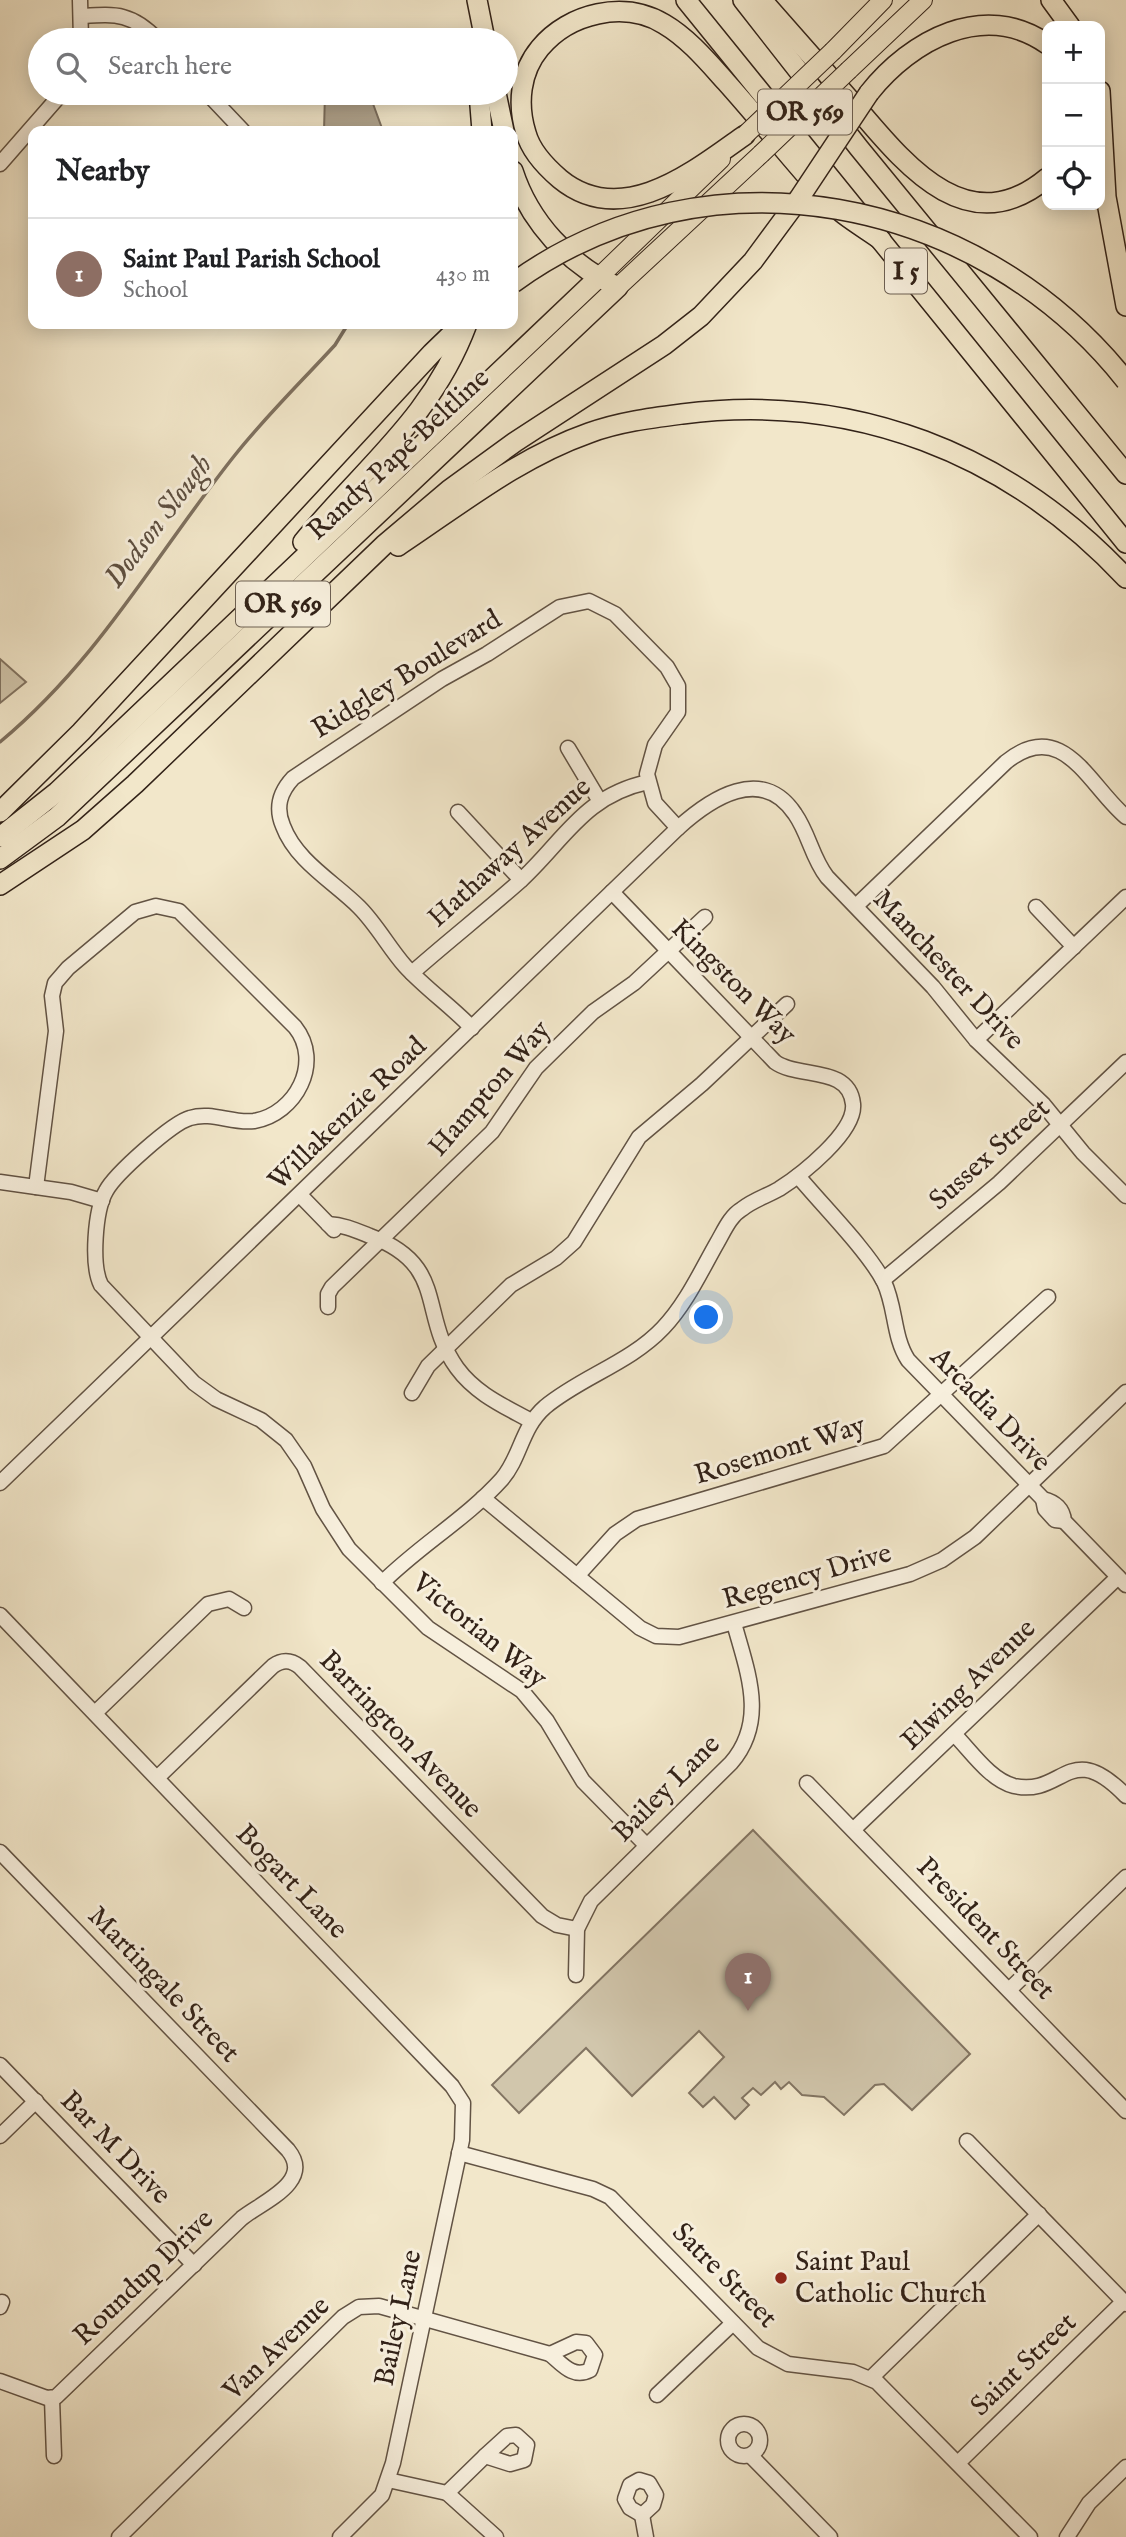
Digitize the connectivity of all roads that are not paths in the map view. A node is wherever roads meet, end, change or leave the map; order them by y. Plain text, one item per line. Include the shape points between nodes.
1 (79, 0) edge
2 (472, 0) edge
3 (477, 0) edge
4 (685, 0) edge
5 (743, 0) edge
6 (762, 0) edge
7 (883, 0) edge
8 (923, 0) edge
9 (1051, 0) edge
10 (1061, 0) edge
11 (83, 16) junction
12 (1066, 21) edge
13 (1074, 21) edge
14 (82, 28) edge
15 (144, 28) edge
16 (474, 28) edge
17 (483, 28) edge
18 (1042, 40) edge
19 (52, 105) edge
20 (218, 105) edge
21 (480, 105) edge
22 (498, 105) edge
23 (33, 126) edge
24 (238, 126) edge
25 (482, 126) edge
26 (502, 126) edge
27 (28, 132) edge
28 (745, 135) junction
29 (1104, 147) edge
30 (0, 164) edge
31 (1042, 181) edge
32 (518, 187) edge
33 (881, 240) junction
34 (598, 278) junction
35 (518, 280) edge
36 (618, 287) junction
37 (1126, 306) edge
38 (460, 329) edge
39 (463, 329) edge
40 (1126, 381) edge
41 (1126, 474) edge
42 (1126, 543) edge
43 (356, 574) junction
44 (1126, 578) edge
45 (278, 581) junction
46 (568, 748) dead end
47 (648, 782) junction
48 (738, 789) joint
49 (599, 800) junction
50 (263, 804) dead end
51 (279, 806) junction
52 (0, 812) edge
53 (458, 813) dead end
54 (1126, 817) edge
55 (678, 828) junction
56 (0, 837) edge
57 (0, 859) edge
58 (521, 880) junction
59 (0, 886) edge
60 (612, 892) junction
61 (1126, 897) edge
62 (856, 906) junction
63 (1036, 907) dead end
64 (705, 916) dead end
65 (1074, 947) junction
66 (668, 951) junction
67 (412, 973) junction
68 (787, 1004) dead end
69 (472, 1028) junction
70 (751, 1037) junction
71 (976, 1040) junction
72 (1126, 1062) edge
73 (1060, 1124) junction
74 (798, 1176) junction
75 (0, 1182) edge
76 (36, 1187) junction
77 (300, 1195) junction
78 (1126, 1196) edge
79 (102, 1201) junction
80 (376, 1237) junction
81 (883, 1280) junction
82 (1048, 1297) dead end
83 (328, 1307) dead end
84 (151, 1339) junction
85 (446, 1349) junction
86 (1126, 1392) edge
87 (412, 1393) dead end
88 (942, 1396) junction
89 (531, 1421) junction
90 (3, 1475) edge
91 (1029, 1485) junction
92 (482, 1498) junction
93 (577, 1576) junction
94 (1122, 1581) edge
95 (382, 1583) junction
96 (244, 1608) dead end
97 (0, 1615) edge
98 (734, 1623) junction
99 (95, 1713) junction
100 (954, 1734) junction
101 (158, 1777) junction
102 (807, 1783) dead end
103 (1126, 1796) edge
104 (854, 1829) junction
105 (646, 1845) junction
106 (0, 1852) edge
107 (1126, 1877) edge
108 (577, 1928) junction
109 (576, 1975) dead end
110 (1010, 1989) junction
111 (0, 2065) edge
112 (452, 2086) joint
113 (36, 2101) junction
114 (1126, 2111) edge
115 (0, 2136) edge
116 (967, 2141) dead end
117 (291, 2153) joint
118 (460, 2153) junction
119 (1039, 2214) junction
120 (194, 2265) junction
121 (1125, 2302) edge
122 (424, 2320) junction
123 (733, 2323) junction
124 (550, 2354) dead end
125 (871, 2378) junction
126 (0, 2382) edge
127 (657, 2395) dead end
128 (52, 2399) junction
129 (54, 2456) dead end
130 (485, 2456) dead end
131 (751, 2456) dead end
132 (958, 2463) junction
133 (1126, 2467) edge
134 (388, 2480) junction
135 (447, 2493) junction
136 (642, 2515) dead end
137 (119, 2537) edge
138 (340, 2537) edge
139 (496, 2537) edge
140 (646, 2537) edge
141 (830, 2537) edge
142 (1030, 2537) edge
143 (1067, 2537) edge

1 - 11 street
2 - 16 highway
3 - 17 highway
4 - 33 highway, I 5
5 - 41 highway, I 5
6 - 31 highway via 894,152 936,188 970,201 995,201 1014,198
7 - 28 main road, Randy Papé Beltline / OR 569, bridge
8 - 36 main road, Randy Papé Beltline / OR 569, bridge
9 - 12 highway
10 - 13 highway
11 - 14 street
11 - 15 street via 120,14
18 - 43 highway, bridge via 1002,21 971,20 940,30 905,53 869,93 753,261 701,316 646,358 471,473 405,526
19 - 23 street
20 - 24 street
21 - 25 highway
22 - 26 highway
27 - 30 street
28 - 33 highway via 659,191 631,198 602,197 569,186 544,165 527,138 520,102 525,74 540,47 566,25 586,16 630,11 664,23 707,61 829,201
28 - 34 main road, Randy Papé Beltline / OR 569
29 - 37 highway via 1107,197
32 - 34 highway via 538,221 579,265
33 - 42 highway, I 5
34 - 36 highway
34 - 45 highway, Randy Papé Beltline / OR 569
35 - 40 highway, bridge via 570,249 658,217 757,203 837,208 925,232 1000,267 1065,316
36 - 57 highway, Randy Papé Beltline / OR 569 via 57,817
38 - 52 highway
39 - 45 highway via 435,391 407,429 304,540
43 - 44 highway via 474,492 590,433 634,421 739,409 807,412 858,421 960,454 1023,489 1076,528
43 - 59 highway via 83,830
45 - 56 highway, Randy Papé Beltline / OR 569 via 57,792
46 - 49 street
47 - 49 street, Hathaway Avenue
47 - 51 street, Ridgley Boulevard via 652,752 678,712 678,686 667,667 615,614 597,602 582,601 552,611 304,769 284,789
47 - 55 street via 655,803
48 - 55 street, Willakenzie Road via 707,803
48 - 62 street, Manchester Drive via 763,791 788,805 816,862
49 - 58 street, Hathaway Avenue
50 - 51 street
51 - 67 street via 283,827 293,844 363,911
53 - 58 street
54 - 62 street via 1068,754 1049,747 1027,750 1006,762
55 - 60 street, Willakenzie Road
58 - 67 street, Hathaway Avenue
60 - 66 street, Kingston Way
60 - 69 street, Willakenzie Road
61 - 65 street
62 - 71 street, Manchester Drive
63 - 65 street
64 - 66 street, Hampton Way
65 - 71 street
66 - 70 street, Kingston Way
66 - 80 street, Hampton Way via 593,1012 536,1068 492,1132
67 - 69 street
68 - 70 street
69 - 77 street, Willakenzie Road
70 - 74 street, Kingston Way via 784,1068 830,1076 860,1103 845,1129
70 - 85 street via 639,1137 568,1248 516,1280
71 - 73 street, Manchester Drive
72 - 73 street, Sussex Street
73 - 78 street, Manchester Drive
73 - 81 street, Sussex Street via 999,1183
74 - 81 street, Arcadia Drive
74 - 89 street, Kingston Way via 734,1215 676,1312 656,1335 553,1401
75 - 76 street
76 - 79 street
76 - 79 street, Victorian Way via 56,1031 55,984 135,912 148,907 171,908 189,918 295,1027 306,1045 307,1069 291,1098 263,1118 241,1121 207,1115 176,1124 108,1187
77 - 80 street via 338,1232 356,1238
77 - 84 street, Willakenzie Road
79 - 84 street, Victorian Way via 94,1255 97,1278
80 - 83 street, Hampton Way via 330,1291
80 - 85 street via 404,1253 421,1271
81 - 88 street, Arcadia Drive via 904,1355
82 - 88 street, Rosemont Way
84 - 90 street, Willakenzie Road
84 - 95 street, Victorian Way via 201,1389 261,1420 286,1440 304,1465 337,1534
85 - 87 street via 424,1371
85 - 89 street via 477,1389
86 - 91 street, Regency Drive
88 - 91 street, Arcadia Drive
88 - 93 street, Rosemont Way via 875,1450 638,1519 615,1534
89 - 92 street via 507,1473
91 - 94 street, Arcadia Drive via 1063,1513 1064,1521
91 - 98 street, Regency Drive via 975,1537 930,1566
92 - 93 street, Regency Drive
92 - 95 street
93 - 98 street, Regency Drive via 656,1636 679,1637
94 - 100 street, Elwing Avenue
95 - 105 street, Victorian Way via 428,1628 522,1691 550,1726 583,1781
96 - 99 street via 229,1599 208,1604
97 - 99 street, Bogart Lane
98 - 105 street, Bailey Lane via 752,1694 748,1736 731,1763
99 - 101 street, Bogart Lane
100 - 103 street via 995,1776 1013,1786 1038,1785 1084,1769 1103,1775
100 - 104 street, Elwing Avenue
101 - 108 street, Barrington Avenue via 284,1658 300,1667 541,1916
101 - 112 street, Bogart Lane
102 - 104 street, President Street
104 - 110 street, President Street
105 - 108 street, Bailey Lane via 590,1900
106 - 117 street, Martingale Street
107 - 110 street
108 - 109 street, Bailey Lane
110 - 114 street, President Street
111 - 113 street, Bar M Drive
112 - 118 street, Bailey Lane via 464,2110
113 - 115 street
113 - 120 street, Bar M Drive
116 - 119 street
117 - 120 street, Roundup Drive via 296,2164 293,2179 242,2218
118 - 122 street, Bailey Lane
118 - 123 street, Satre Street via 610,2197
119 - 121 street
119 - 125 street
120 - 128 street, Roundup Drive
121 - 132 street, Saint Street
122 - 124 street, Van Avenue
122 - 134 street, Bailey Lane
122 - 137 street, Van Avenue via 379,2306 353,2309
123 - 125 street, Satre Street via 758,2348 788,2364
123 - 127 street
125 - 132 street
126 - 128 street
128 - 129 street
130 - 135 street
131 - 141 street
132 - 142 street
133 - 143 street via 1089,2503
134 - 135 street
134 - 138 street, Bailey Lane via 374,2504
135 - 139 street
136 - 140 street

